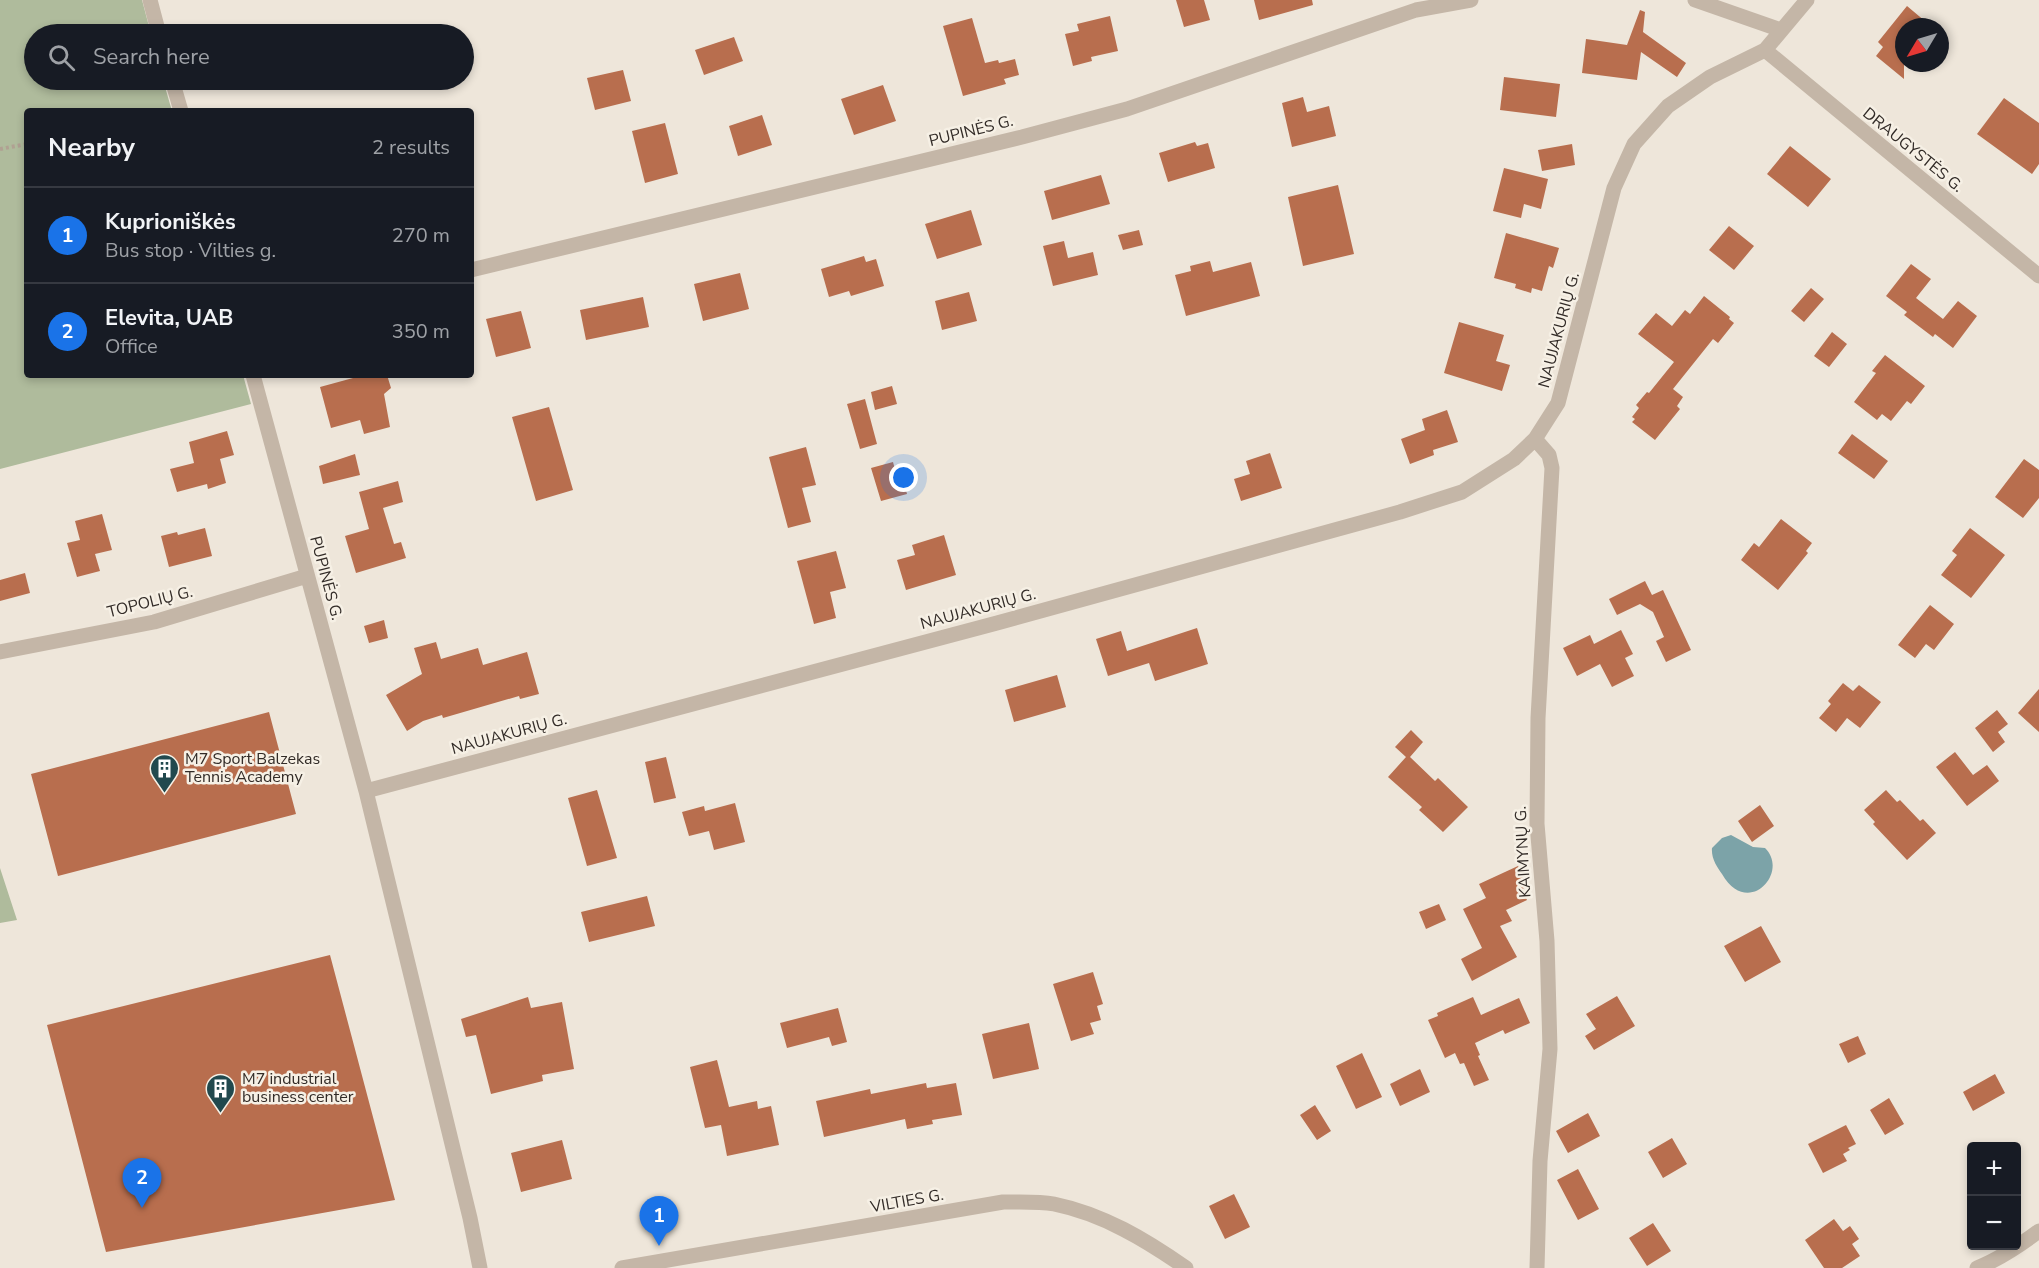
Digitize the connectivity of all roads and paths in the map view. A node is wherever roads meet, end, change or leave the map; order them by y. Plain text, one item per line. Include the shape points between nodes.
1 (150, 0) edge
2 (1471, 0) edge
3 (1695, 0) edge
4 (1806, 0) edge
5 (156, 24) edge
6 (1781, 30) junction
7 (1765, 50) junction
8 (175, 90) edge
9 (180, 108) edge
10 (24, 145) edge
11 (0, 149) edge
12 (474, 269) edge
13 (2039, 276) edge
14 (254, 378) edge
15 (1535, 439) junction
16 (307, 576) junction
17 (0, 652) edge
18 (366, 791) junction
19 (2039, 1231) edge
20 (1995, 1265) edge
21 (480, 1268) edge
22 (622, 1268) edge
23 (1186, 1268) edge
24 (1537, 1268) edge
25 (1977, 1268) edge

1 - 5 street
2 - 12 street, PUPINĖS G. via 1416,10 1127,109
3 - 6 street
4 - 6 street, NAUJAKURIŲ G.
6 - 7 street, NAUJAKURIŲ G.
7 - 13 street, DRAUGYSTĖS G.
7 - 15 street, NAUJAKURIŲ G. via 1710,76 1668,106 1634,144 1614,188 1558,403
8 - 9 street
10 - 11 path
14 - 16 street, PUPINĖS G.
15 - 18 street, NAUJAKURIŲ G. via 1514,459 1462,492 1400,512
15 - 24 street, KAIMYNŲ G. via 1549,455 1552,468 1537,824 1547,941 1550,1049 1540,1161
16 - 17 street, TOPOLIŲ G. via 154,622
16 - 18 street, PUPINĖS G.
18 - 21 street
19 - 20 street
20 - 25 street
22 - 23 street, VILTIES G. via 1003,1202 1052,1203 1102,1219

